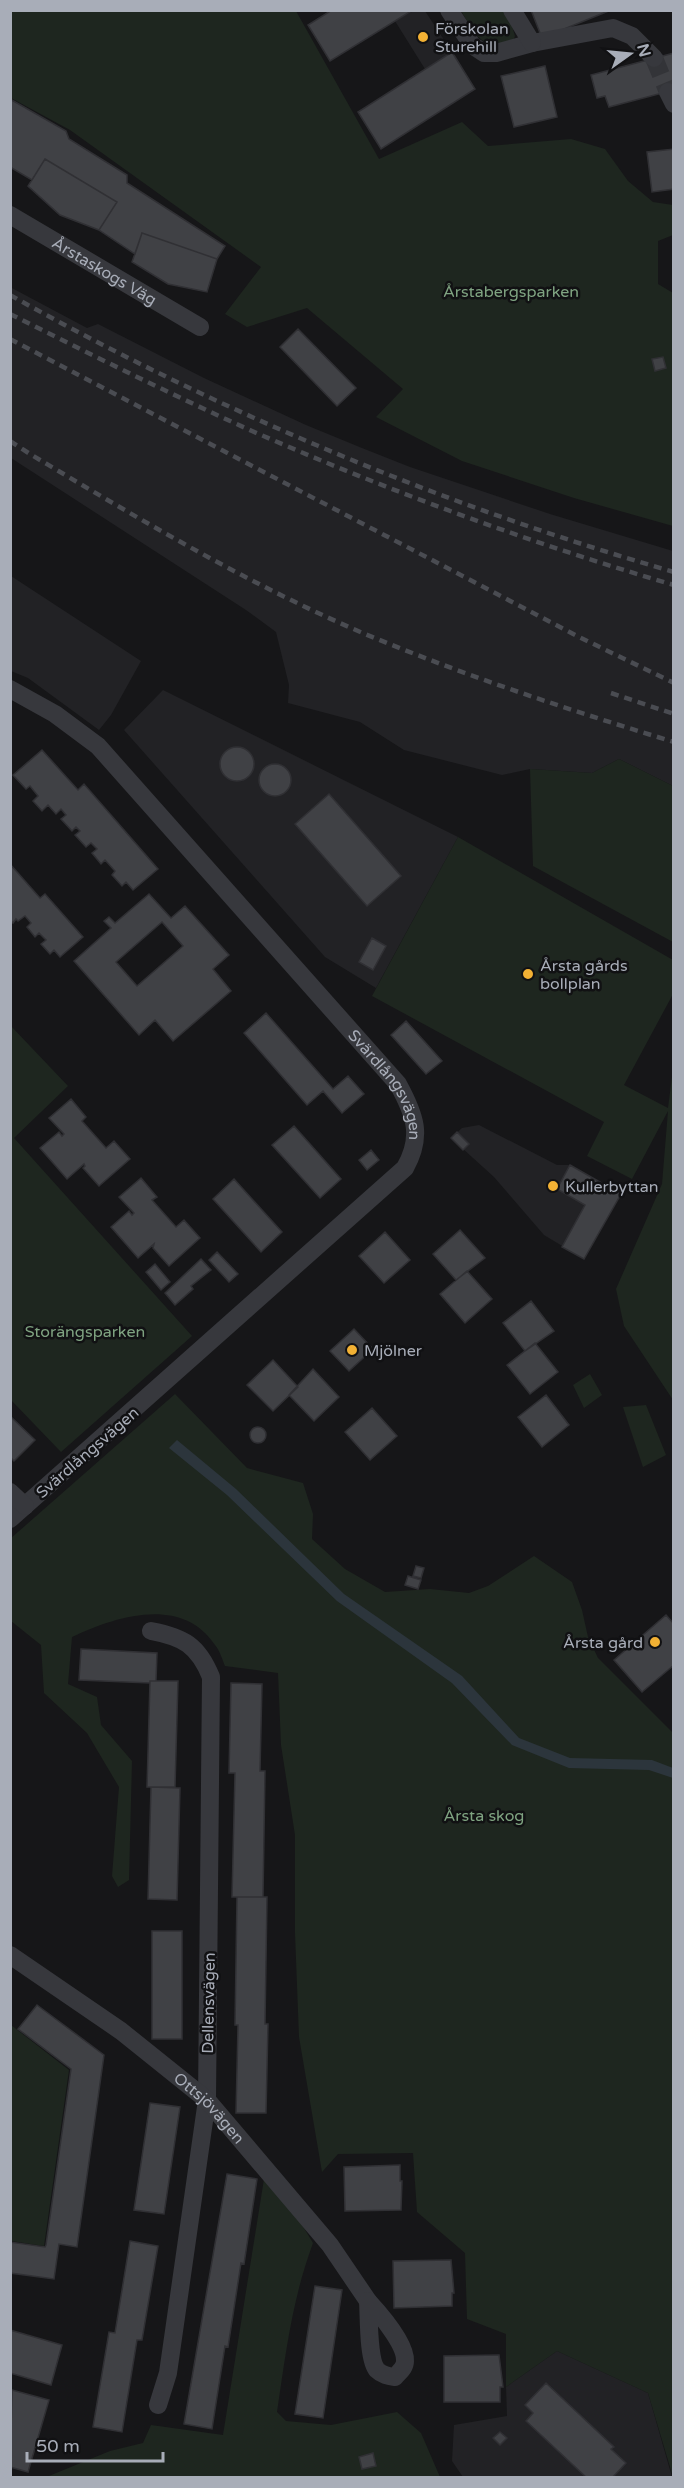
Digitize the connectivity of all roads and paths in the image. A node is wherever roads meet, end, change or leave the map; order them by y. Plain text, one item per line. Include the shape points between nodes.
1 (449, 10) edge
2 (512, 10) edge
3 (532, 43) junction
4 (654, 58) tunnel mouth
5 (10, 215) edge
6 (200, 327) dead end
7 (10, 689) edge
8 (10, 1492) edge
9 (25, 1506) junction
10 (10, 1520) edge
11 (151, 1631) dead end
12 (12, 1962) edge
13 (207, 2100) junction
14 (368, 2301) dead end
15 (158, 2404) dead end

1 - 3 street via 472,45 484,53
2 - 3 street
3 - 4 street via 614,28 632,36
5 - 6 street, Årstaskogs Väg
7 - 9 street, Svärdlångsvägen via 55,714 98,746 399,1084 416,1127 414,1152 405,1168
8 - 9 street
9 - 10 street, Svärdlångsvägen
11 - 13 street, Dellensvägen via 187,1642 211,1677
12 - 13 street, Ottsjövägen via 121,2031
13 - 14 street, Ottsjövägen via 330,2245
13 - 15 street, Dellensvägen via 168,2373

